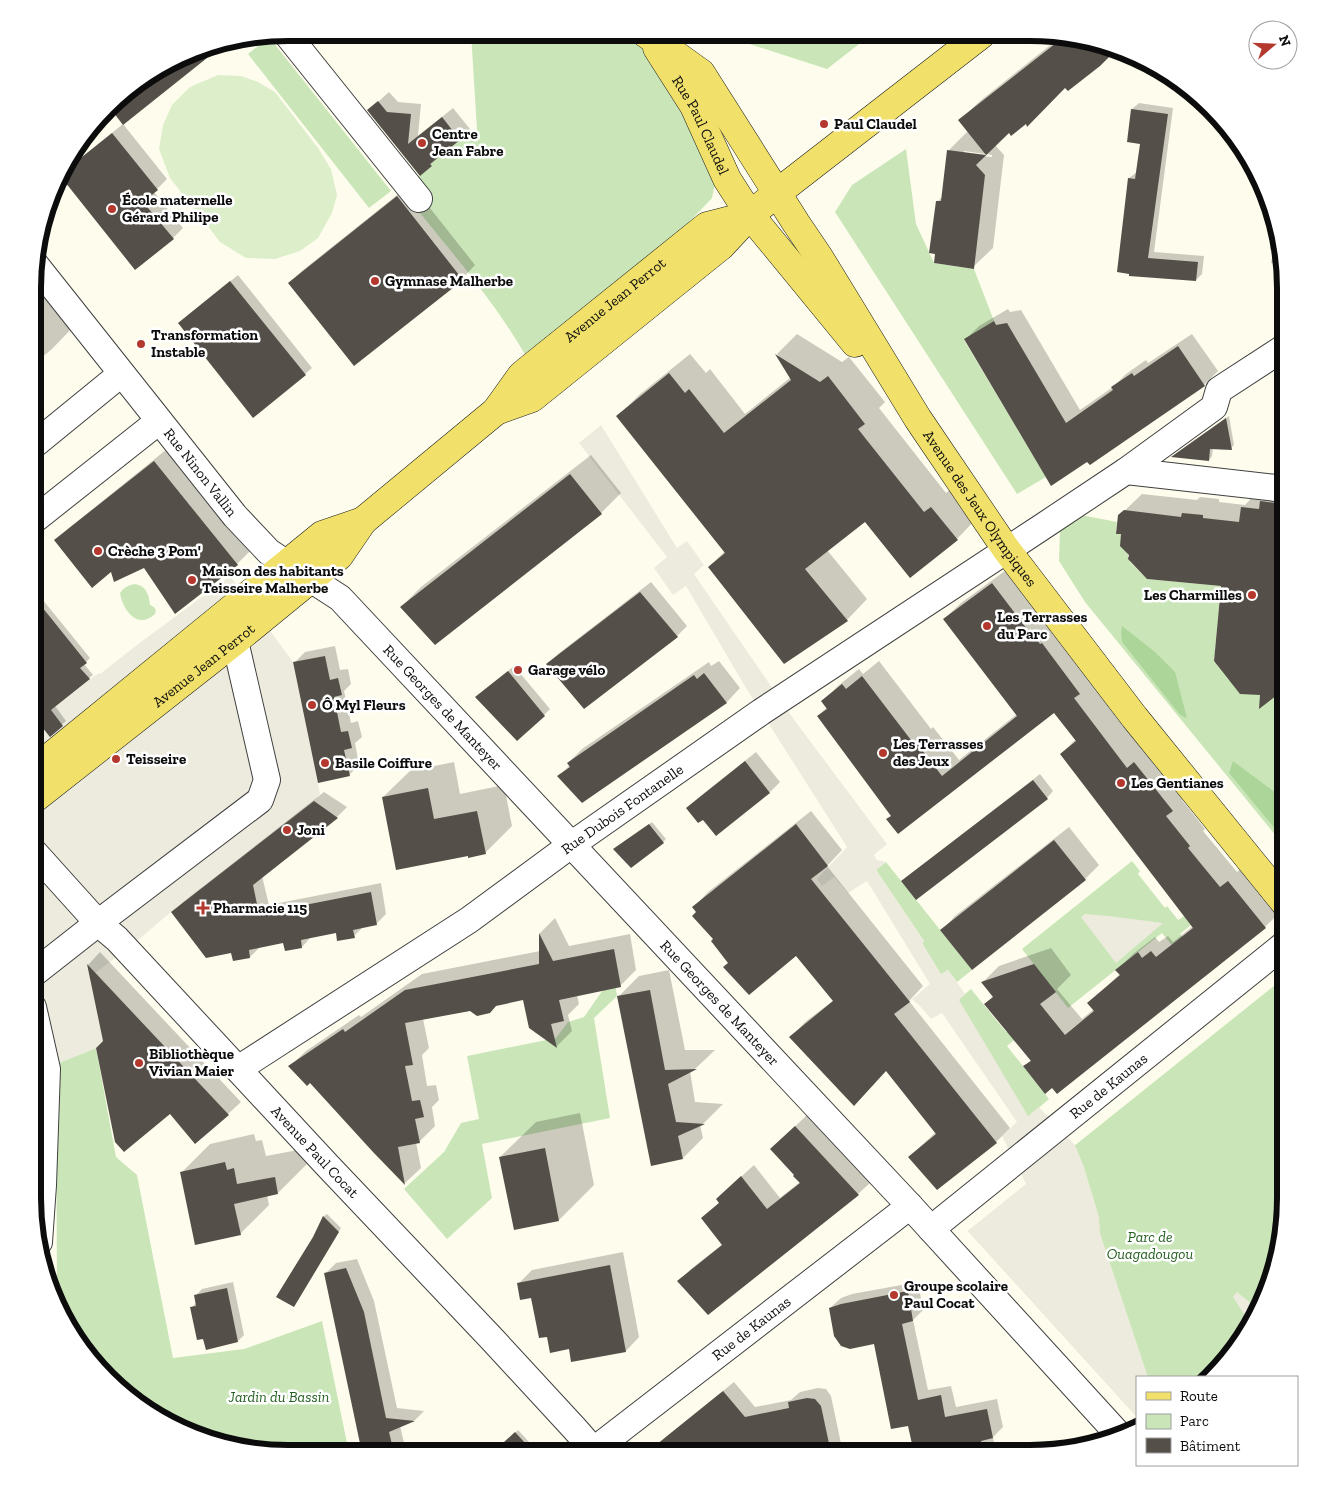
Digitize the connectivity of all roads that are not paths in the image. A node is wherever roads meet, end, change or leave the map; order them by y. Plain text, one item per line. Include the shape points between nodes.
1 (292, 41) edge
2 (652, 41) edge
3 (656, 41) edge
4 (973, 41) edge
5 (777, 193) junction
6 (419, 199) dead end
7 (750, 215) junction
8 (42, 273) edge
9 (1277, 352) edge
10 (121, 374) junction
11 (918, 419) junction
12 (160, 421) junction
13 (41, 433) edge
14 (1126, 471) junction
15 (1277, 487) edge
16 (41, 514) edge
17 (363, 520) junction
18 (1006, 549) junction
19 (287, 564) junction
20 (311, 580) junction
21 (235, 641) junction
22 (41, 764) edge
23 (41, 794) edge
24 (571, 845) junction
25 (41, 860) edge
26 (1277, 893) edge
27 (98, 923) junction
28 (1277, 950) edge
29 (41, 968) edge
30 (41, 1046) edge
31 (238, 1069) junction
32 (42, 1206) edge
33 (910, 1206) junction
34 (931, 1229) junction
35 (1114, 1430) edge
36 (589, 1445) edge
37 (604, 1445) edge

1 - 6 street
2 - 7 main road, Rue Paul Claudel via 694,106 727,179
3 - 5 main road, Rue Paul Claudel via 701,73
4 - 5 main road, Avenue Jean Perrot
5 - 7 main road, Avenue Jean Perrot
5 - 11 main road, Avenue des Jeux Olympiques
7 - 11 main road, Avenue des Jeux Olympiques
7 - 17 main road, Avenue Jean Perrot via 721,246 532,398 496,411
8 - 10 street, Rue Ninon Vallin
9 - 14 street, Rue Dubois Fontanelle via 1219,390 1214,408
10 - 12 street, Rue Ninon Vallin
10 - 13 street
11 - 18 main road, Avenue des Jeux Olympiques
12 - 16 street
12 - 19 street, Rue Ninon Vallin via 235,516 269,552
14 - 15 street
14 - 18 street, Rue Dubois Fontanelle
17 - 19 main road, Avenue Jean Perrot via 322,535
17 - 20 main road, Avenue Jean Perrot via 339,556
18 - 24 street, Rue Dubois Fontanelle via 761,712
18 - 26 main road, Avenue des Jeux Olympiques via 1135,718
19 - 20 street, Rue Ninon Vallin
19 - 22 main road, Avenue Jean Perrot
20 - 21 main road, Avenue Jean Perrot
20 - 24 street, Rue Georges de Manteyer via 340,598
21 - 23 main road, Avenue Jean Perrot
21 - 27 street via 267,780 260,800
24 - 31 street, Rue Dubois Fontanelle via 469,920
24 - 33 street, Rue Georges de Manteyer
25 - 27 street, Avenue Paul Cocat
27 - 29 street
27 - 31 street, Avenue Paul Cocat via 117,939
28 - 34 street, Rue de Kaunas
30 - 32 street via 47,1069
31 - 36 street, Avenue Paul Cocat
33 - 34 street, Rue Georges de Manteyer
33 - 37 street, Rue de Kaunas
34 - 35 street, Rue Georges de Manteyer

